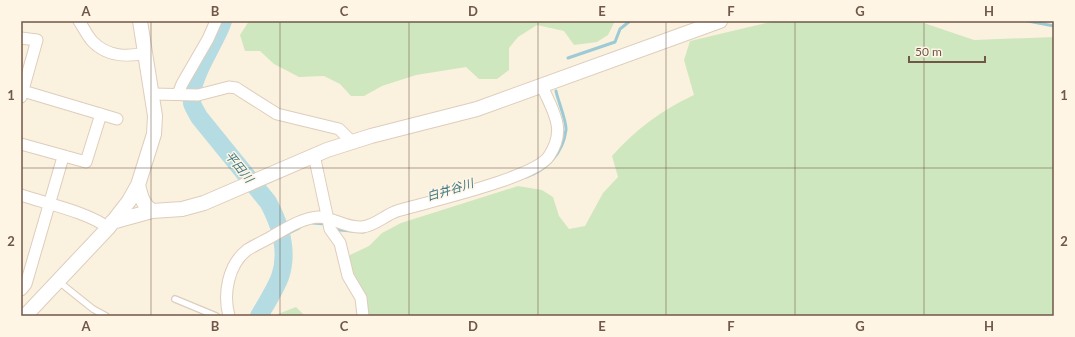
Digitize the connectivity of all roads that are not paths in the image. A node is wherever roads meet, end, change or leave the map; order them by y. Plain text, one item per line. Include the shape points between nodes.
1 (79, 21) edge
2 (140, 21) edge
3 (216, 21) edge
4 (720, 21) edge
5 (21, 38) edge
6 (146, 53) junction
7 (542, 86) junction
8 (22, 94) edge
9 (153, 94) junction
10 (188, 95) junction
11 (101, 114) junction
12 (117, 119) dead end
13 (352, 142) junction
14 (21, 144) edge
15 (314, 155) junction
16 (63, 157) junction
17 (138, 185) junction
18 (21, 195) edge
19 (49, 204) junction
20 (152, 210) junction
21 (327, 218) junction
22 (110, 225) junction
23 (58, 281) junction
24 (21, 290) edge
25 (175, 299) dead end
26 (31, 314) edge
27 (106, 316) edge
28 (216, 316) edge
29 (229, 316) edge
30 (363, 316) edge

1 - 6 street via 93,42 105,51 117,56
2 - 6 street
3 - 10 street via 182,84
4 - 7 street
5 - 8 street via 37,40
6 - 9 street
7 - 13 street via 477,109
7 - 21 street via 559,134 549,157 540,166 505,180 397,211 369,226 348,226
8 - 11 street
9 - 10 street
9 - 17 street via 154,134
10 - 13 street via 236,88 278,114 339,129
11 - 12 street
11 - 16 street via 86,162
13 - 15 street
14 - 16 street
15 - 20 street via 204,203 182,209
15 - 21 street
16 - 19 street
17 - 20 street via 145,206
17 - 22 street
18 - 19 street
19 - 22 street
19 - 24 street via 26,284
20 - 22 street
21 - 29 street via 311,218 248,249 233,267 226,298
21 - 30 street via 332,234 340,244 348,276 360,298
22 - 23 street
23 - 26 street
23 - 27 lane
25 - 28 lane

